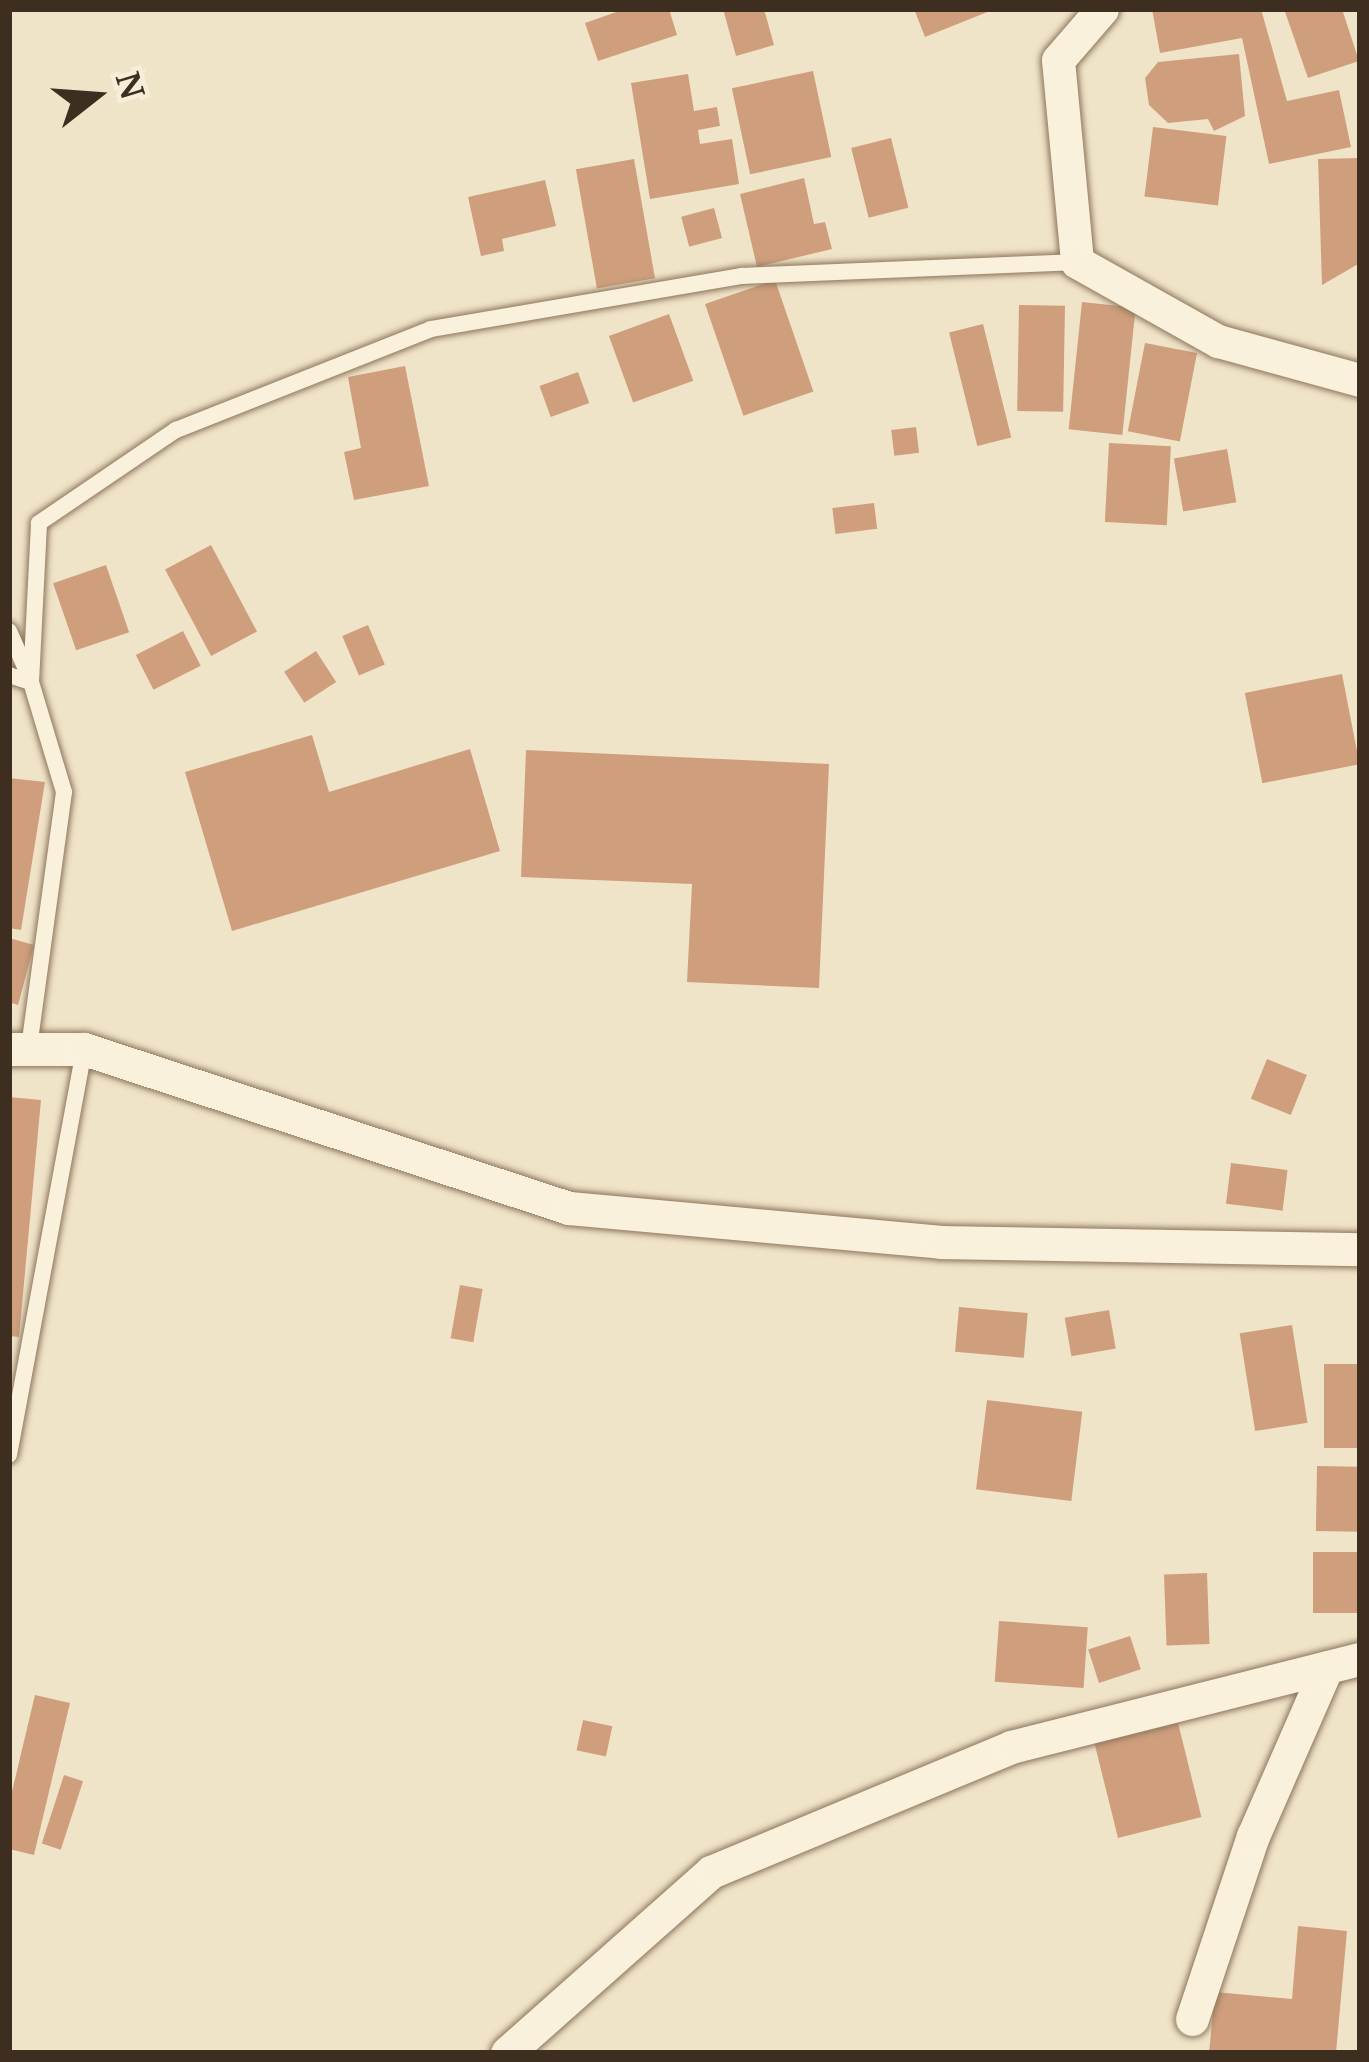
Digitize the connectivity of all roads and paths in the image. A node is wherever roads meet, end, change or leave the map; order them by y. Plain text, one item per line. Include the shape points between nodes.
1 (1102, 9) edge
2 (1077, 262) junction
3 (1360, 380) edge
4 (9, 631) edge
5 (9, 675) edge
6 (32, 682) junction
7 (19, 1048) edge
8 (84, 1049) junction
9 (1360, 1249) edge
10 (9, 1455) edge
11 (1344, 1663) edge
12 (1192, 2019) dead end
13 (508, 2053) edge

1 - 2 street via 1058,60
2 - 3 street via 1218,341
2 - 6 lane via 742,276 430,329 198,422 39,523
4 - 6 lane
5 - 6 lane
6 - 7 lane via 64,792
7 - 8 street
8 - 9 street via 569,1208 941,1241
8 - 10 lane
11 - 12 street via 1253,1836
11 - 13 street via 1011,1747 711,1872

